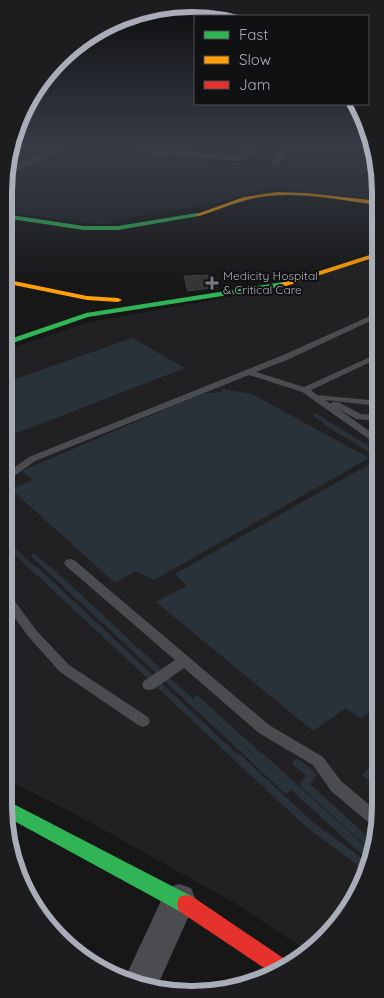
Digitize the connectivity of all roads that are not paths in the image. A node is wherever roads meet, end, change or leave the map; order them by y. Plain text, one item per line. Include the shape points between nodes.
1 (372, 202) edge
2 (12, 217) edge
3 (372, 256) edge
4 (12, 283) edge
5 (161, 304) junction
6 (372, 317) edge
7 (12, 341) edge
8 (372, 357) edge
9 (248, 372) junction
10 (305, 390) junction
11 (315, 397) junction
12 (372, 401) edge
13 (372, 418) edge
14 (372, 437) edge
15 (12, 473) edge
16 (70, 563) dead end
17 (12, 608) edge
18 (184, 661) junction
19 (149, 685) dead end
20 (143, 720) dead end
21 (12, 811) edge
22 (371, 815) edge
23 (179, 900) junction
24 (276, 964) edge
25 (143, 978) edge

1 - 2 street via 288,194 264,195 196,216 118,228 84,228
3 - 5 street via 296,281
4 - 5 street via 87,298
5 - 7 street via 86,315
6 - 9 lane
8 - 10 lane
9 - 10 lane
9 - 15 lane via 32,459
10 - 11 lane
11 - 12 lane
11 - 13 lane via 359,417
11 - 14 lane
16 - 18 lane
17 - 20 lane via 64,668
18 - 19 lane
18 - 22 lane via 264,729 318,761 336,786
21 - 23 street
23 - 24 street
23 - 25 street

